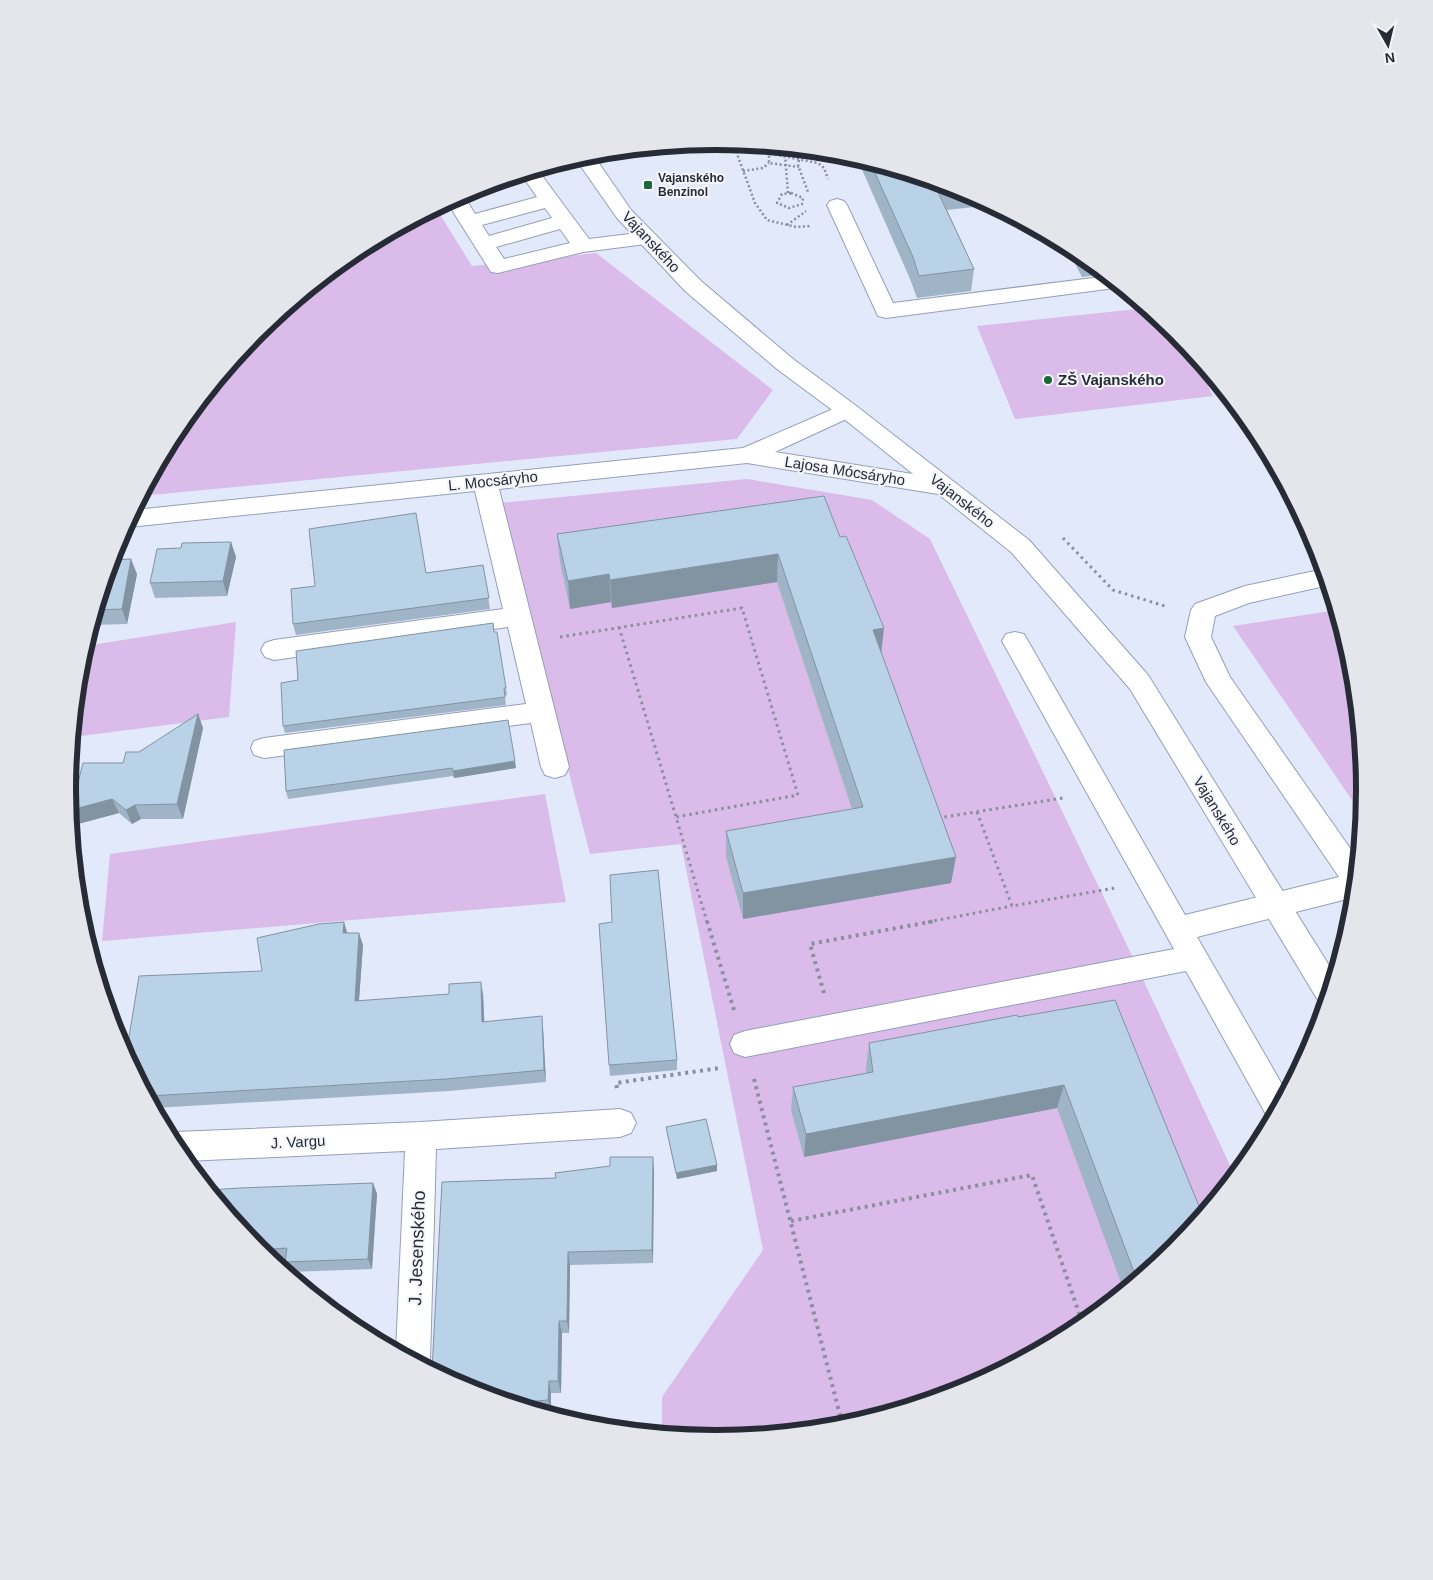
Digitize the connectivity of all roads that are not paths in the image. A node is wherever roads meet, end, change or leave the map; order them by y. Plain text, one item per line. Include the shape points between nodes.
1 (588, 163) edge
2 (533, 177) edge
3 (545, 194) junction
4 (459, 204) edge
5 (838, 205) road end
6 (466, 215) junction
7 (574, 234) junction
8 (646, 238) junction
9 (1107, 283) edge
10 (847, 410) junction
11 (747, 455) junction
12 (484, 482) junction
13 (944, 487) junction
14 (137, 518) edge
15 (1321, 579) edge
16 (518, 616) junction
17 (1015, 641) dead end
18 (274, 650) dead end
19 (541, 712) junction
20 (264, 748) dead end
21 (555, 766) dead end
22 (1351, 874) edge
23 (1349, 887) edge
24 (1275, 905) junction
25 (1179, 928) junction
26 (1195, 957) junction
27 (1326, 986) edge
28 (748, 1054) road end
29 (1275, 1102) edge
30 (620, 1123) dead end
31 (421, 1136) junction
32 (184, 1147) edge
33 (413, 1353) edge

1 - 8 street, Vajanského via 624,214
2 - 3 street
3 - 6 street
3 - 7 street
4 - 6 street
5 - 9 street via 886,311
6 - 7 street via 488,250
7 - 8 street
8 - 10 street, Vajanského via 731,320
10 - 11 street, L. Mocsáryho
10 - 13 street, Vajanského
11 - 12 street, L. Mocsáryho
11 - 13 street, Lajosa Mócsáryho
12 - 14 street, L. Mocsáryho
12 - 16 street
13 - 24 street, Vajanského via 1020,546 1139,682
15 - 22 street via 1245,595 1204,610 1198,637 1219,682
16 - 18 street
16 - 19 street
17 - 25 street
19 - 20 street
19 - 21 street
23 - 24 street
24 - 25 street
24 - 27 street, Vajanského
25 - 26 street
26 - 28 street via 833,1027
26 - 29 street
30 - 31 street, J. Vargu
31 - 32 street, J. Vargu
31 - 33 street, J. Jesenského

